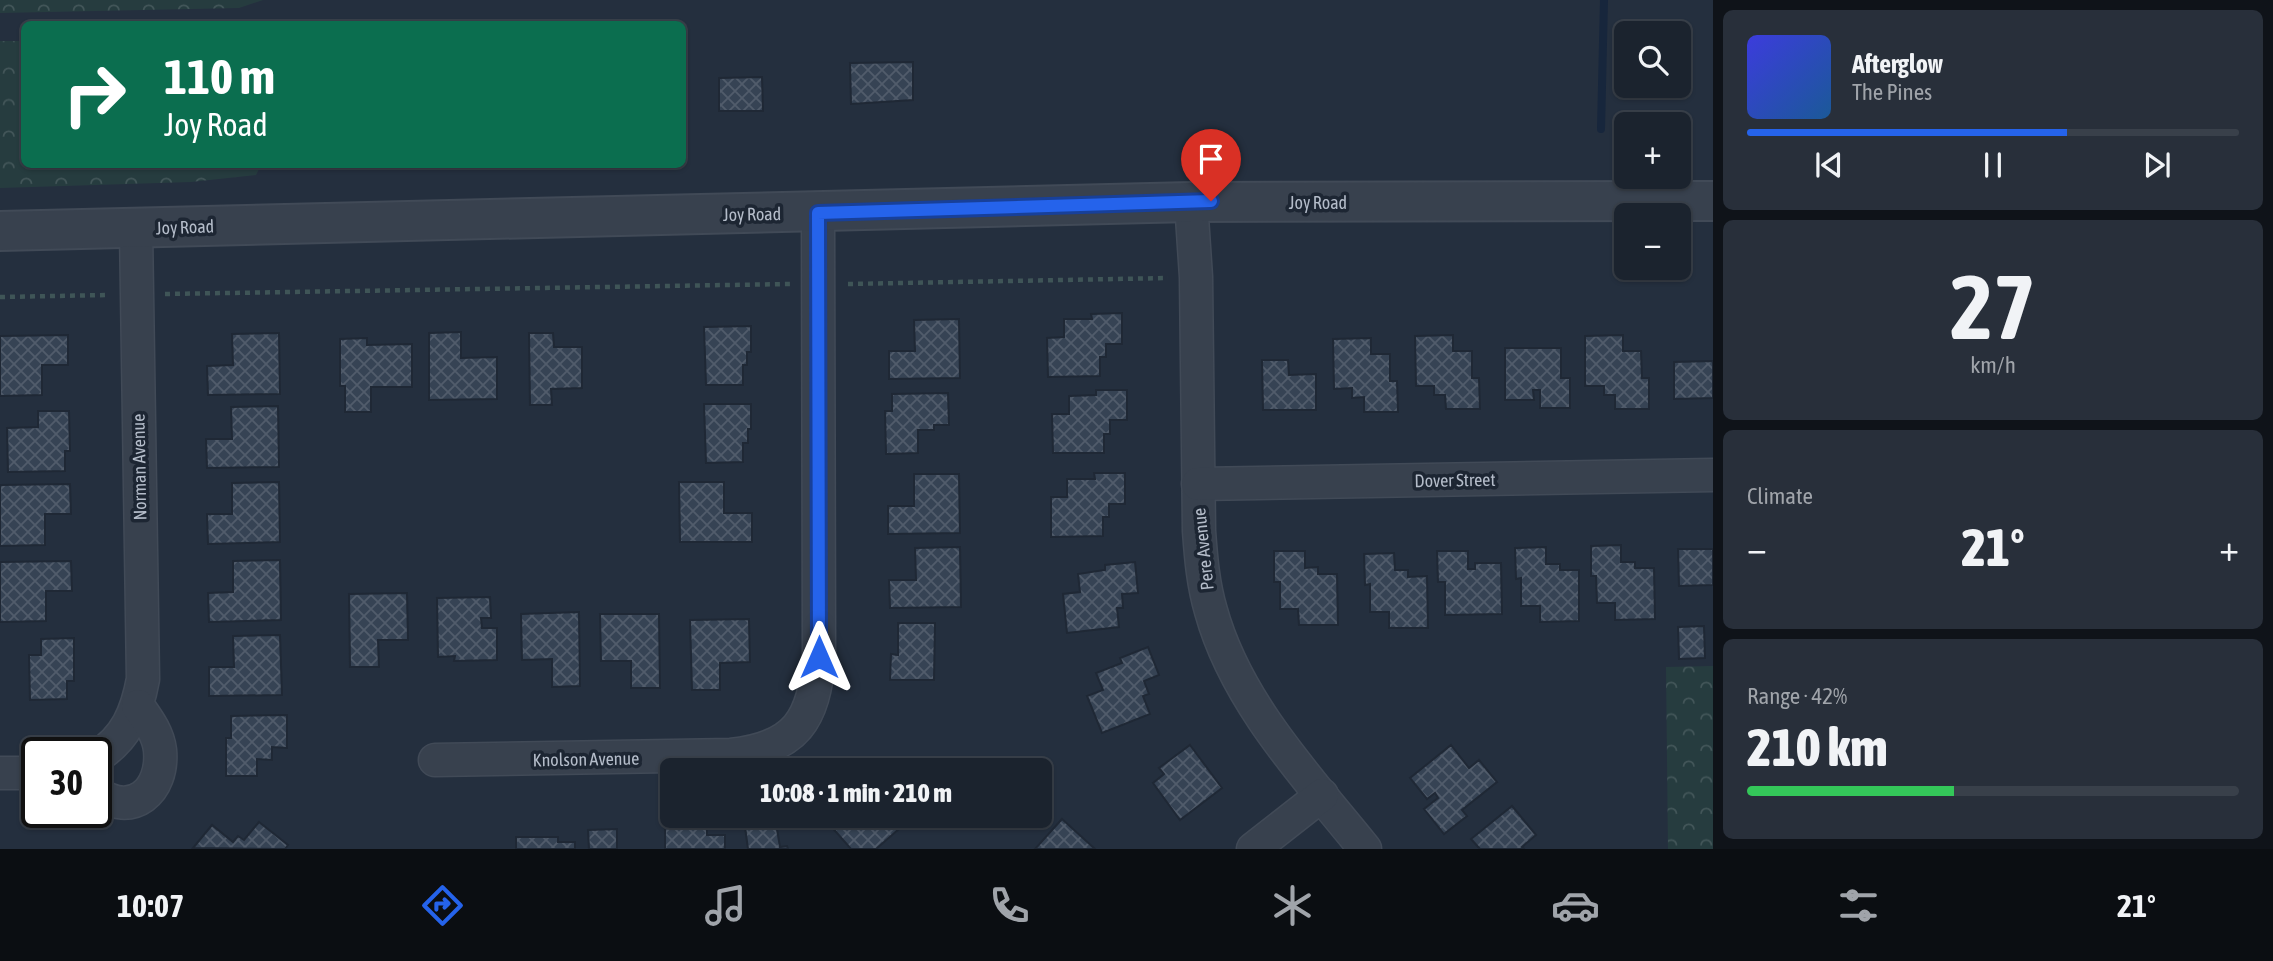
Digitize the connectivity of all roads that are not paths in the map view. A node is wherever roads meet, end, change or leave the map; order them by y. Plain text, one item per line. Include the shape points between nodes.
1 (1713, 201) edge
2 (1191, 202) junction
3 (818, 213) junction
4 (136, 229) junction
5 (0, 231) edge
6 (1713, 475) edge
7 (1198, 484) junction
8 (138, 706) junction
9 (112, 744) edge
10 (435, 760) dead end
11 (0, 773) edge
12 (21, 773) edge
13 (1322, 794) junction
14 (112, 802) edge
15 (1253, 849) edge
16 (1365, 849) edge

1 - 2 street, Joy Road
2 - 3 street, Joy Road
2 - 7 street, Pere Avenue
3 - 4 street, Joy Road
3 - 10 street, Knolson Avenue via 819,657 817,687 807,715 793,735 770,747 739,754
4 - 5 street, Joy Road
4 - 8 street, Norman Avenue via 143,679
6 - 7 street, Dover Street
7 - 13 street, Pere Avenue via 1202,570 1224,648 1261,716
8 - 9 street, Norman Avenue
8 - 14 street via 154,729 160,748 155,788 141,798
11 - 12 street
13 - 15 street
13 - 16 street, Pere Avenue

